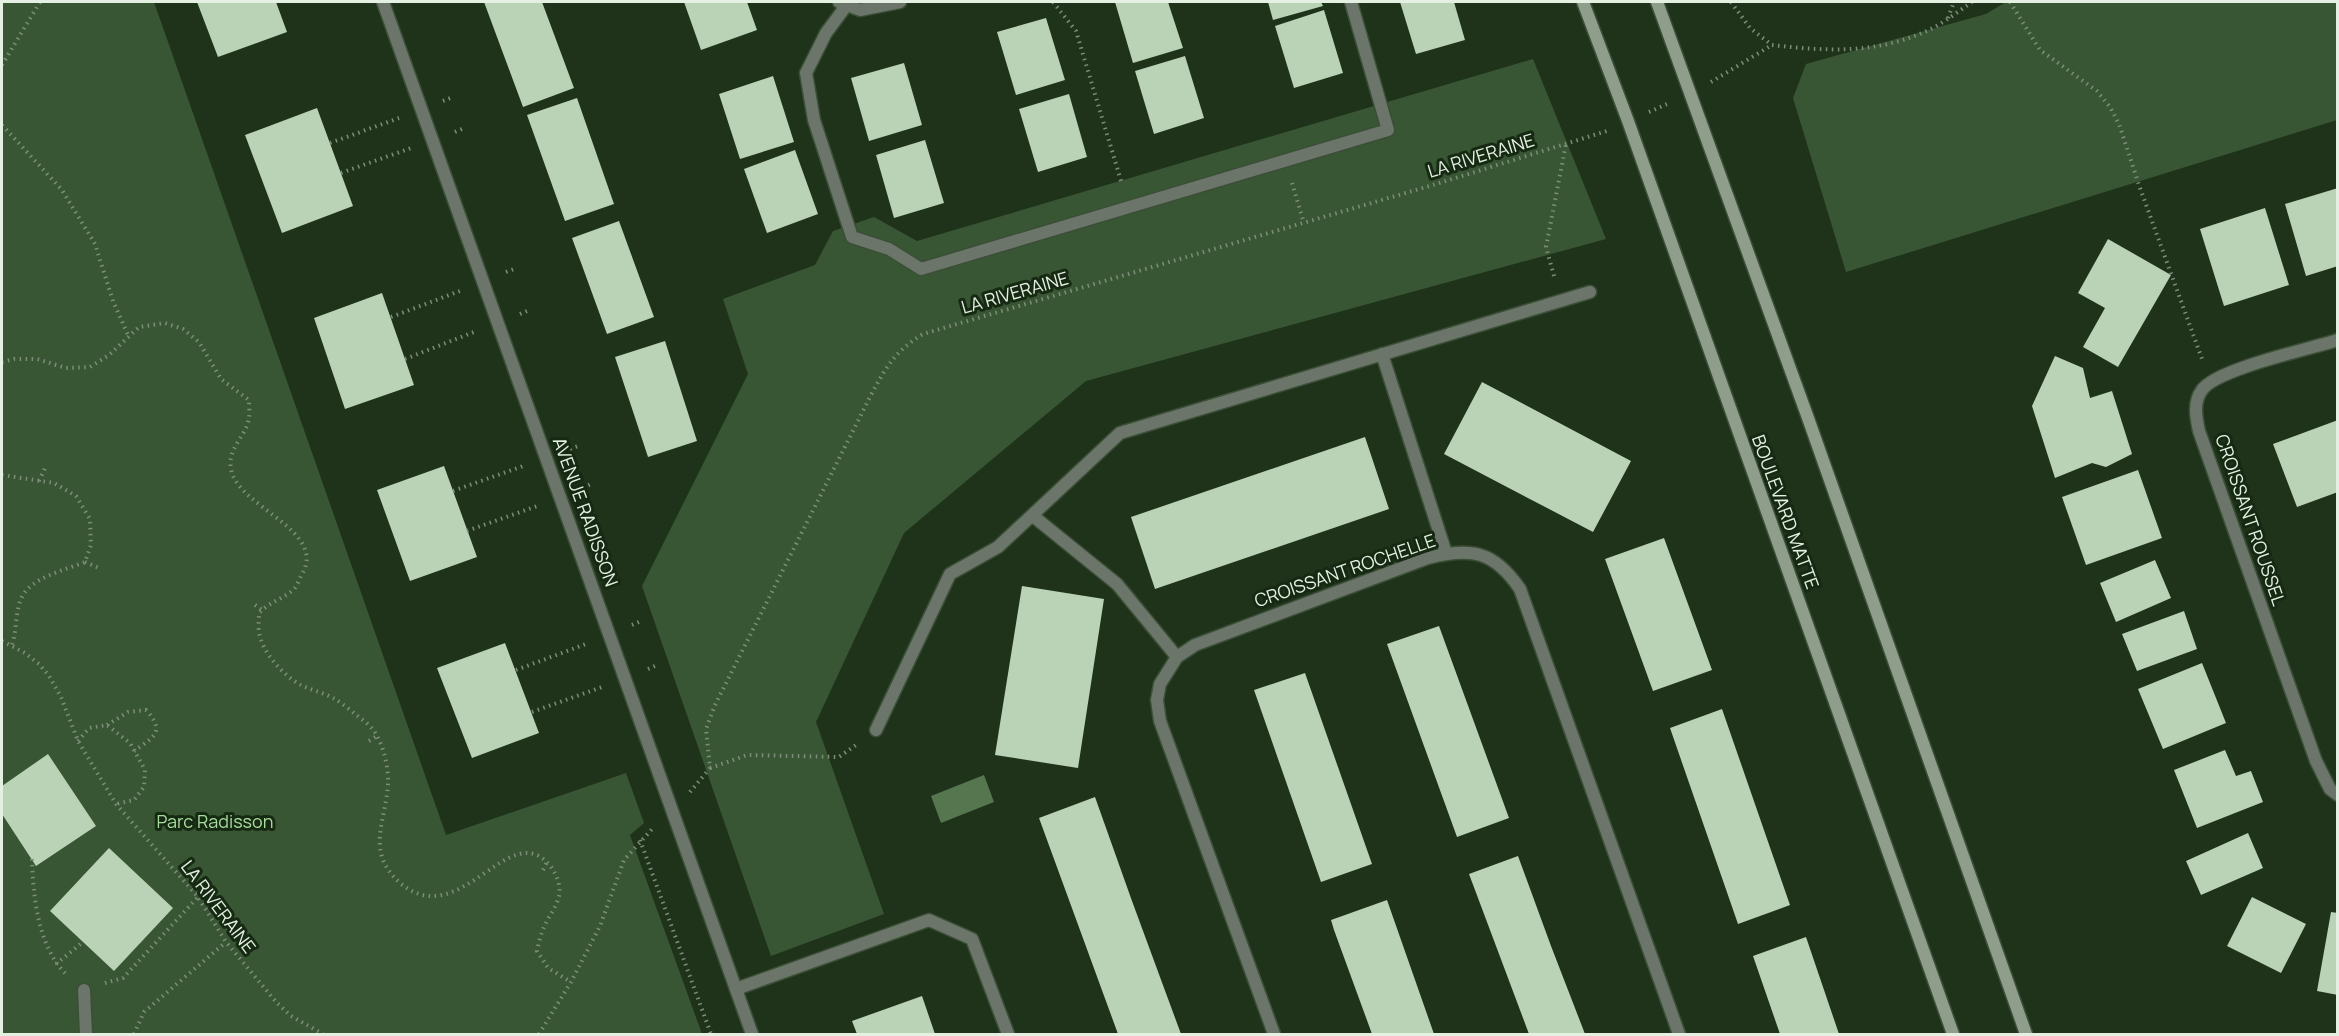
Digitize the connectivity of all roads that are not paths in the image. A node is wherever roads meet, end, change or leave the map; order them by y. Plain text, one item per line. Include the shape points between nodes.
1 (383, 2) edge
2 (900, 2) edge
3 (1352, 2) edge
4 (1583, 2) edge
5 (1657, 2) edge
6 (843, 4) edge
7 (1590, 291) dead end
8 (2337, 340) edge
9 (1382, 354) junction
10 (1033, 516) junction
11 (1446, 553) junction
12 (1177, 657) junction
13 (876, 730) road end
14 (2337, 795) edge
15 (736, 989) junction
16 (84, 990) dead end
17 (86, 1035) edge
18 (752, 1035) edge
19 (1008, 1035) edge
20 (1274, 1035) edge
21 (1679, 1035) edge
22 (1953, 1035) edge
23 (2026, 1035) edge

1 - 15 street, AVENUE RADISSON
2 - 6 street via 860,10
3 - 6 street via 1388,130 921,269 889,249 852,237 814,120 806,73
4 - 22 main road, BOULEVARD MATTE
5 - 23 main road
7 - 9 street
8 - 14 street, CROISSANT ROUSSEL via 2218,376 2200,392 2196,402 2199,431 2316,761
9 - 10 street via 1120,433
9 - 11 street
10 - 12 street via 1117,584
10 - 13 street via 998,547 950,574
11 - 12 street, CROISSANT ROCHELLE via 1214,636
11 - 21 street, CROISSANT ROCHELLE via 1490,558 1508,571 1520,589
12 - 20 street, CROISSANT ROCHELLE via 1160,684 1160,721
15 - 18 street, AVENUE RADISSON
15 - 19 street via 929,920 972,939
16 - 17 street

